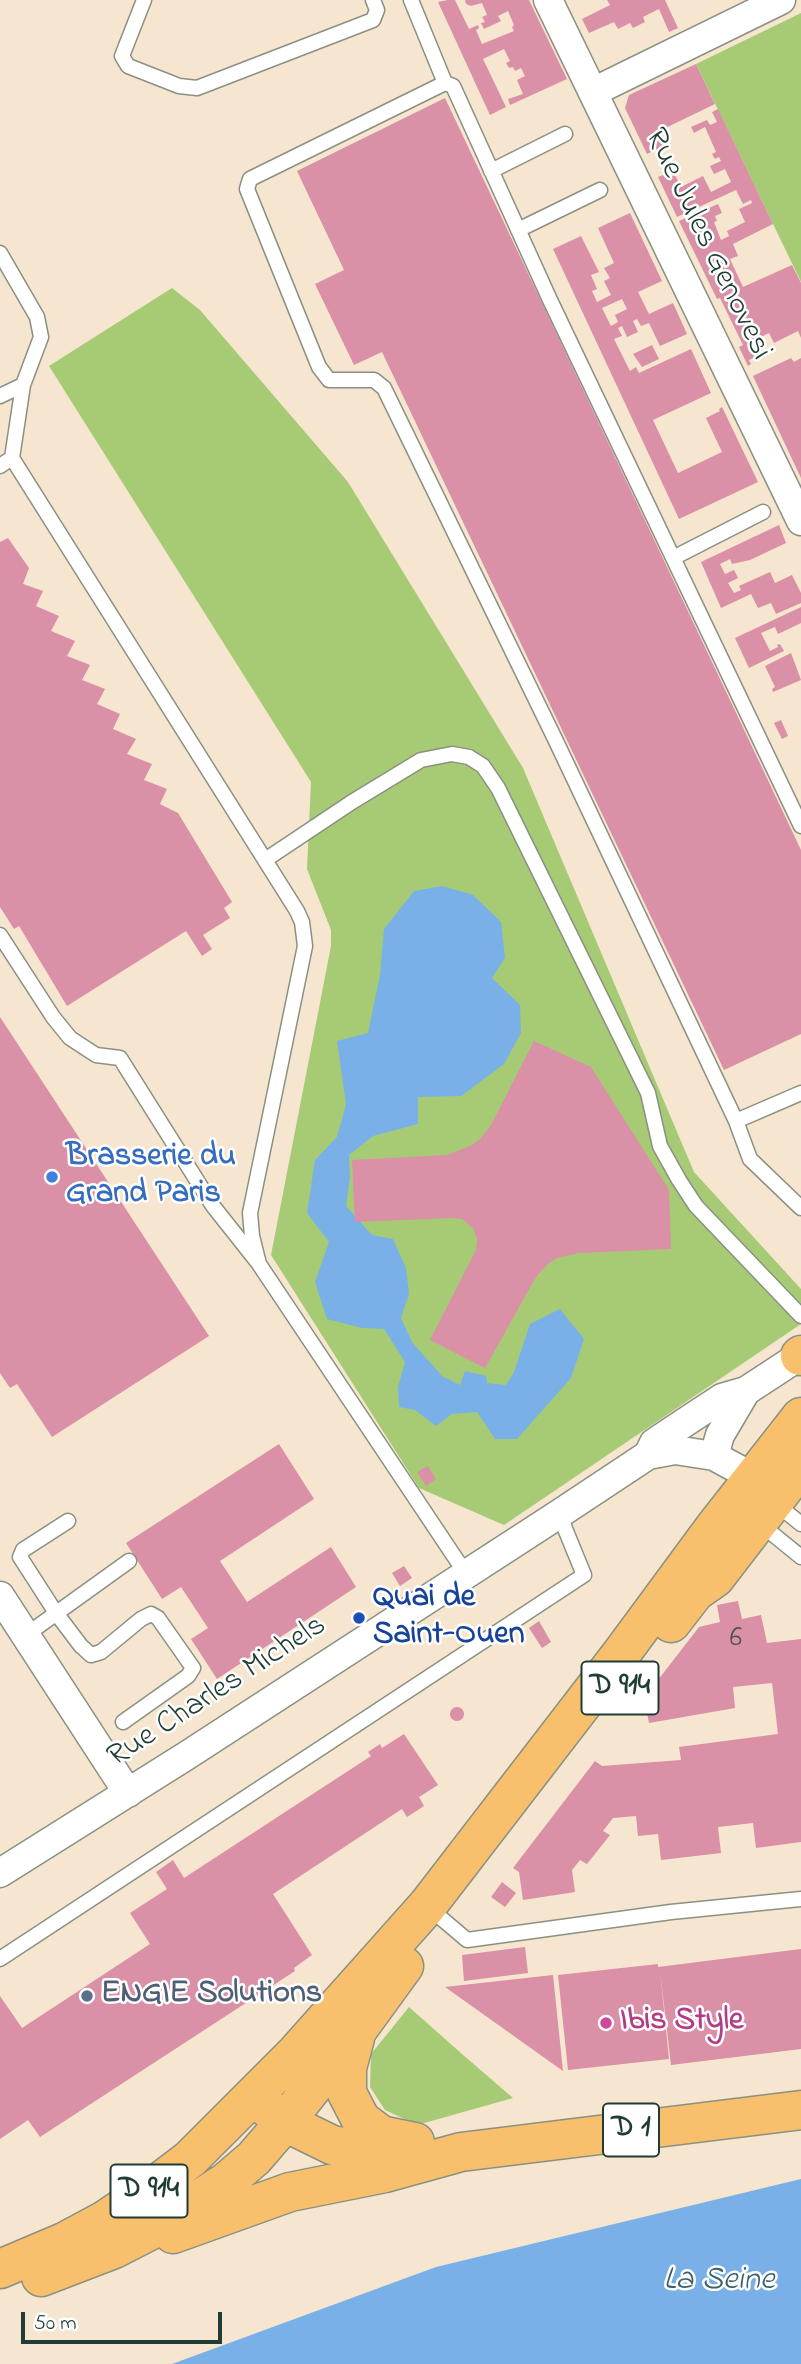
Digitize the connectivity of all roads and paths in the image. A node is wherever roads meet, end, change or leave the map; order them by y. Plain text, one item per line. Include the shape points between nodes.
1 (144, 0) edge
2 (373, 0) edge
3 (411, 0) edge
4 (548, 0) edge
5 (782, 0) edge
6 (445, 83) junction
7 (593, 92) junction
8 (565, 134) dead end
9 (491, 171) junction
10 (600, 190) dead end
11 (518, 230) junction
12 (0, 253) edge
13 (23, 385) junction
14 (0, 396) edge
15 (6, 462) edge
16 (763, 512) dead end
17 (801, 521) edge
18 (674, 558) junction
19 (801, 827) edge
20 (265, 860) junction
21 (0, 935) edge
22 (801, 1093) edge
23 (736, 1121) junction
24 (801, 1208) edge
25 (259, 1264) junction
26 (801, 1316) edge
27 (801, 1355) edge
28 (746, 1391) junction
29 (801, 1417) edge
30 (801, 1442) edge
31 (648, 1455) junction
32 (714, 1457) junction
33 (801, 1462) edge
34 (770, 1502) edge
35 (559, 1514) junction
36 (68, 1521) dead end
37 (801, 1557) edge
38 (129, 1561) dead end
39 (466, 1574) junction
40 (0, 1596) edge
41 (56, 1613) junction
42 (26, 1635) junction
43 (123, 1722) dead end
44 (128, 1793) junction
45 (0, 1873) edge
46 (801, 1899) edge
47 (435, 1911) junction
48 (0, 1959) edge
49 (356, 2032) junction
50 (254, 2096) junction
51 (801, 2110) edge
52 (285, 2122) junction
53 (223, 2126) junction
54 (461, 2152) junction
55 (254, 2158) junction
56 (290, 2192) junction
57 (155, 2228) junction
58 (0, 2269) edge
59 (0, 2293) edge

1 - 2 lane via 122,56 128,66 197,88 373,20 377,10
3 - 6 lane
4 - 7 street, Rue Jules Genovesi
5 - 7 street
6 - 9 lane via 453,86
6 - 23 lane via 250,179 247,189 319,366 329,380 374,380 384,388
7 - 17 street, Rue Jules Genovesi
8 - 9 lane
9 - 11 lane
10 - 11 lane
11 - 18 lane
12 - 13 lane via 37,317 41,337
13 - 14 lane
13 - 15 lane
15 - 20 lane
16 - 18 lane
18 - 19 lane
20 - 25 lane via 297,911 305,946 250,1213
20 - 26 lane via 421,760 452,754 483,766 648,1093 660,1146 672,1168 696,1206
21 - 25 lane via 69,1038 96,1055 120,1058 213,1206
22 - 23 lane
23 - 24 lane via 750,1159
25 - 39 lane
27 - 28 street, Rue Charles Michels
28 - 31 street, Rue Charles Michels via 722,1398 654,1443
28 - 32 street via 720,1435
29 - 34 main road, D 914
30 - 34 main road
31 - 32 street, Rue Charles Michels via 675,1450
31 - 35 street, Rue Charles Michels
32 - 34 street, Rue Charles Michels via 738,1469
33 - 34 main road, D 914
34 - 37 lane
34 - 47 main road, D 914 via 715,1578 695,1592
34 - 47 main road, D 914 via 614,1664
35 - 39 street, Rue Charles Michels
35 - 48 lane via 583,1575
36 - 41 lane via 23,1550 20,1558
38 - 41 lane
39 - 44 street, Rue Charles Michels
40 - 42 street
41 - 42 lane
41 - 43 lane via 91,1655 151,1614 159,1618 193,1668
42 - 44 street
44 - 45 street, Rue Charles Michels
46 - 47 lane via 467,1940
47 - 49 main road, D 914
47 - 50 main road, D 914 via 405,1928
49 - 52 main road, D 914
49 - 54 main road via 347,2068 347,2093 361,2120 381,2134
50 - 52 main road, D 1
50 - 53 main road, D 914
51 - 54 main road, D 1
52 - 54 main road, D 1 via 332,2144 370,2152
52 - 55 main road, D 914
53 - 55 main road
53 - 58 main road, D 914 via 190,2159 105,2220
54 - 56 main road, D 1
55 - 56 main road
55 - 57 main road, D 914
56 - 57 main road via 175,2235
57 - 59 main road, D 914 via 114,2249

